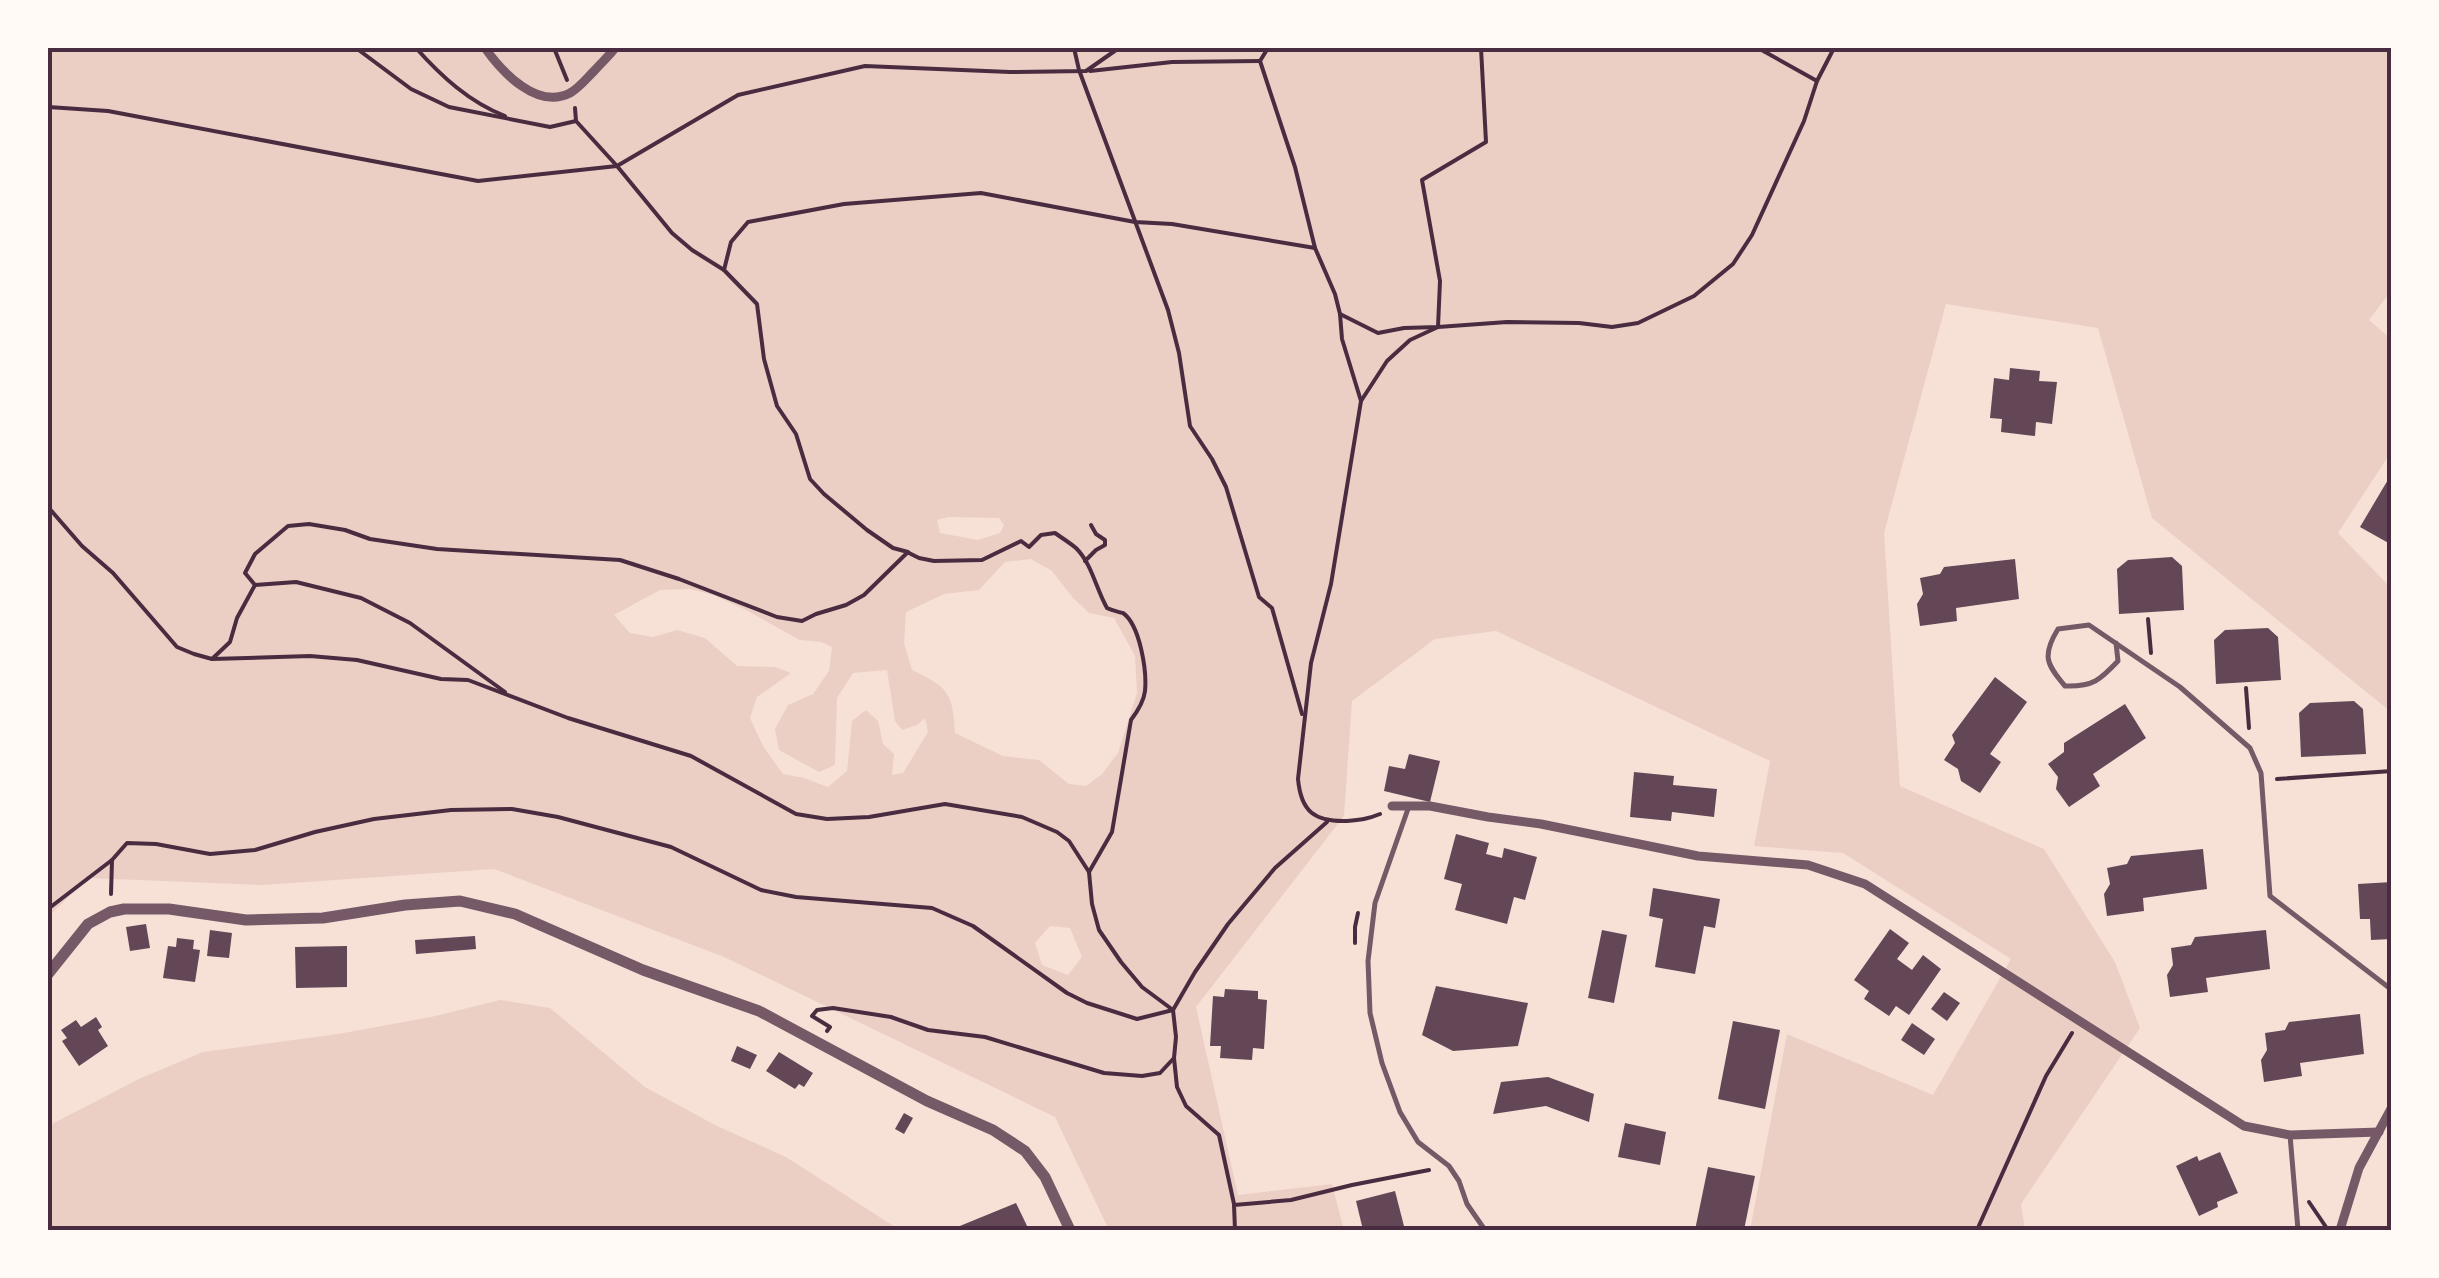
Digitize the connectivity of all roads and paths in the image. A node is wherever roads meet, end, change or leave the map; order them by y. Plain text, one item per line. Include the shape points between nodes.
1 (356, 48) edge
2 (416, 48) edge
3 (485, 48) edge
4 (554, 48) edge
5 (616, 48) edge
6 (1074, 48) edge
7 (1119, 48) edge
8 (1268, 48) edge
9 (1482, 48) edge
10 (1758, 48) edge
11 (1834, 48) edge
12 (559, 61) dead end
13 (1260, 61) junction
14 (1082, 71) junction
15 (1817, 81) junction
16 (573, 92) junction
17 (48, 106) edge
18 (514, 119) junction
19 (576, 121) junction
20 (617, 166) junction
21 (1134, 222) junction
22 (1315, 248) junction
23 (724, 270) junction
24 (1340, 314) junction
25 (1438, 327) junction
26 (1361, 401) junction
27 (48, 507) edge
28 (1091, 525) dead end
29 (908, 552) junction
30 (1085, 561) junction
31 (255, 586) junction
32 (2148, 619) dead end
33 (2116, 643) junction
34 (212, 659) junction
35 (2152, 668) junction
36 (2246, 688) dead end
37 (510, 696) junction
38 (1304, 718) junction
39 (2250, 748) junction
40 (2392, 770) edge
41 (2262, 780) junction
42 (1392, 806) joint
43 (1409, 806) junction
44 (1328, 822) junction
45 (112, 860) junction
46 (1089, 872) junction
47 (48, 909) edge
48 (110, 912) junction
49 (48, 974) edge
50 (2392, 990) edge
51 (1173, 1010) junction
52 (2080, 1020) junction
53 (830, 1026) dead end
54 (1174, 1058) junction
55 (2392, 1108) edge
56 (2379, 1132) junction
57 (2290, 1136) junction
58 (1449, 1166) junction
59 (2296, 1181) junction
60 (1234, 1204) junction
61 (1070, 1230) edge
62 (1234, 1230) edge
63 (1485, 1230) edge
64 (1977, 1230) edge
65 (2298, 1230) edge
66 (2329, 1230) edge
67 (2340, 1230) edge

1 - 18 path via 411,89 449,107
2 - 18 path via 488,110
3 - 16 street via 525,88 549,97
4 - 12 path
5 - 16 street
6 - 14 path
7 - 14 path
8 - 13 path
9 - 25 path via 1486,142 1422,180 1440,281
10 - 15 path
11 - 15 path
13 - 14 path
13 - 22 path
14 - 20 path via 865,66 738,95
14 - 21 path
15 - 25 path via 1752,236 1732,264 1694,296 1638,323 1612,327
16 - 19 path
17 - 20 path via 108,111 478,181
18 - 19 path via 550,127
19 - 20 path
20 - 23 path via 672,233
21 - 22 path
21 - 23 path via 981,193 844,204 748,222 731,242
21 - 38 path via 1168,310 1190,426 1226,488 1259,598 1272,608
22 - 24 path
23 - 29 path via 757,304 777,406 796,434 810,479 867,530
24 - 25 path via 1378,334
24 - 26 path
25 - 26 path via 1387,361
26 - 38 path
27 - 34 path via 176,647
28 - 30 path via 1105,545
29 - 30 path via 934,561 982,560 1055,534
29 - 31 path via 864,595 802,620 620,560 437,548 310,524 288,526 255,554 245,573
30 - 46 path via 1108,608 1123,613 1138,635 1146,692 1131,720 1112,832
31 - 34 path via 230,642
31 - 37 path via 296,582 361,598 410,622
32 - 35 path
33 - 33 lane via 2089,625 2058,629 2048,646 2050,669 2065,686 2083,687 2118,661
33 - 35 lane
34 - 37 path via 357,660 468,680
35 - 39 lane
36 - 39 path
37 - 46 path via 692,756 796,814 869,817 946,804 1022,817 1068,840
38 - 44 path via 1300,798
39 - 41 lane
40 - 41 path
41 - 50 lane via 2270,896
42 - 43 street
42 - 44 path via 1367,820
43 - 52 street via 1698,856 1808,865 1865,884
43 - 58 lane via 1375,903 1370,1013 1400,1112 1418,1142
44 - 51 path via 1275,868 1228,924
45 - 47 path
45 - 48 path
45 - 51 path via 127,843 210,854 255,850 374,818 512,809 672,847 761,890 932,908 973,926 1087,1003 1137,1019
46 - 51 path via 1100,930 1142,987
48 - 49 street via 88,924
48 - 61 street via 323,918 460,901 514,914 759,1011 994,1130 1025,1151 1045,1177
51 - 54 path
52 - 57 street via 2244,1126
52 - 64 path via 2046,1076
53 - 54 path via 812,1016 817,1010 986,1037 1104,1072 1142,1076 1160,1073
54 - 60 path via 1186,1106 1219,1135
55 - 56 street
56 - 57 street
56 - 67 street via 2359,1168
57 - 59 lane
58 - 60 path via 1291,1200
58 - 63 lane
59 - 65 lane
59 - 66 path
60 - 62 path

